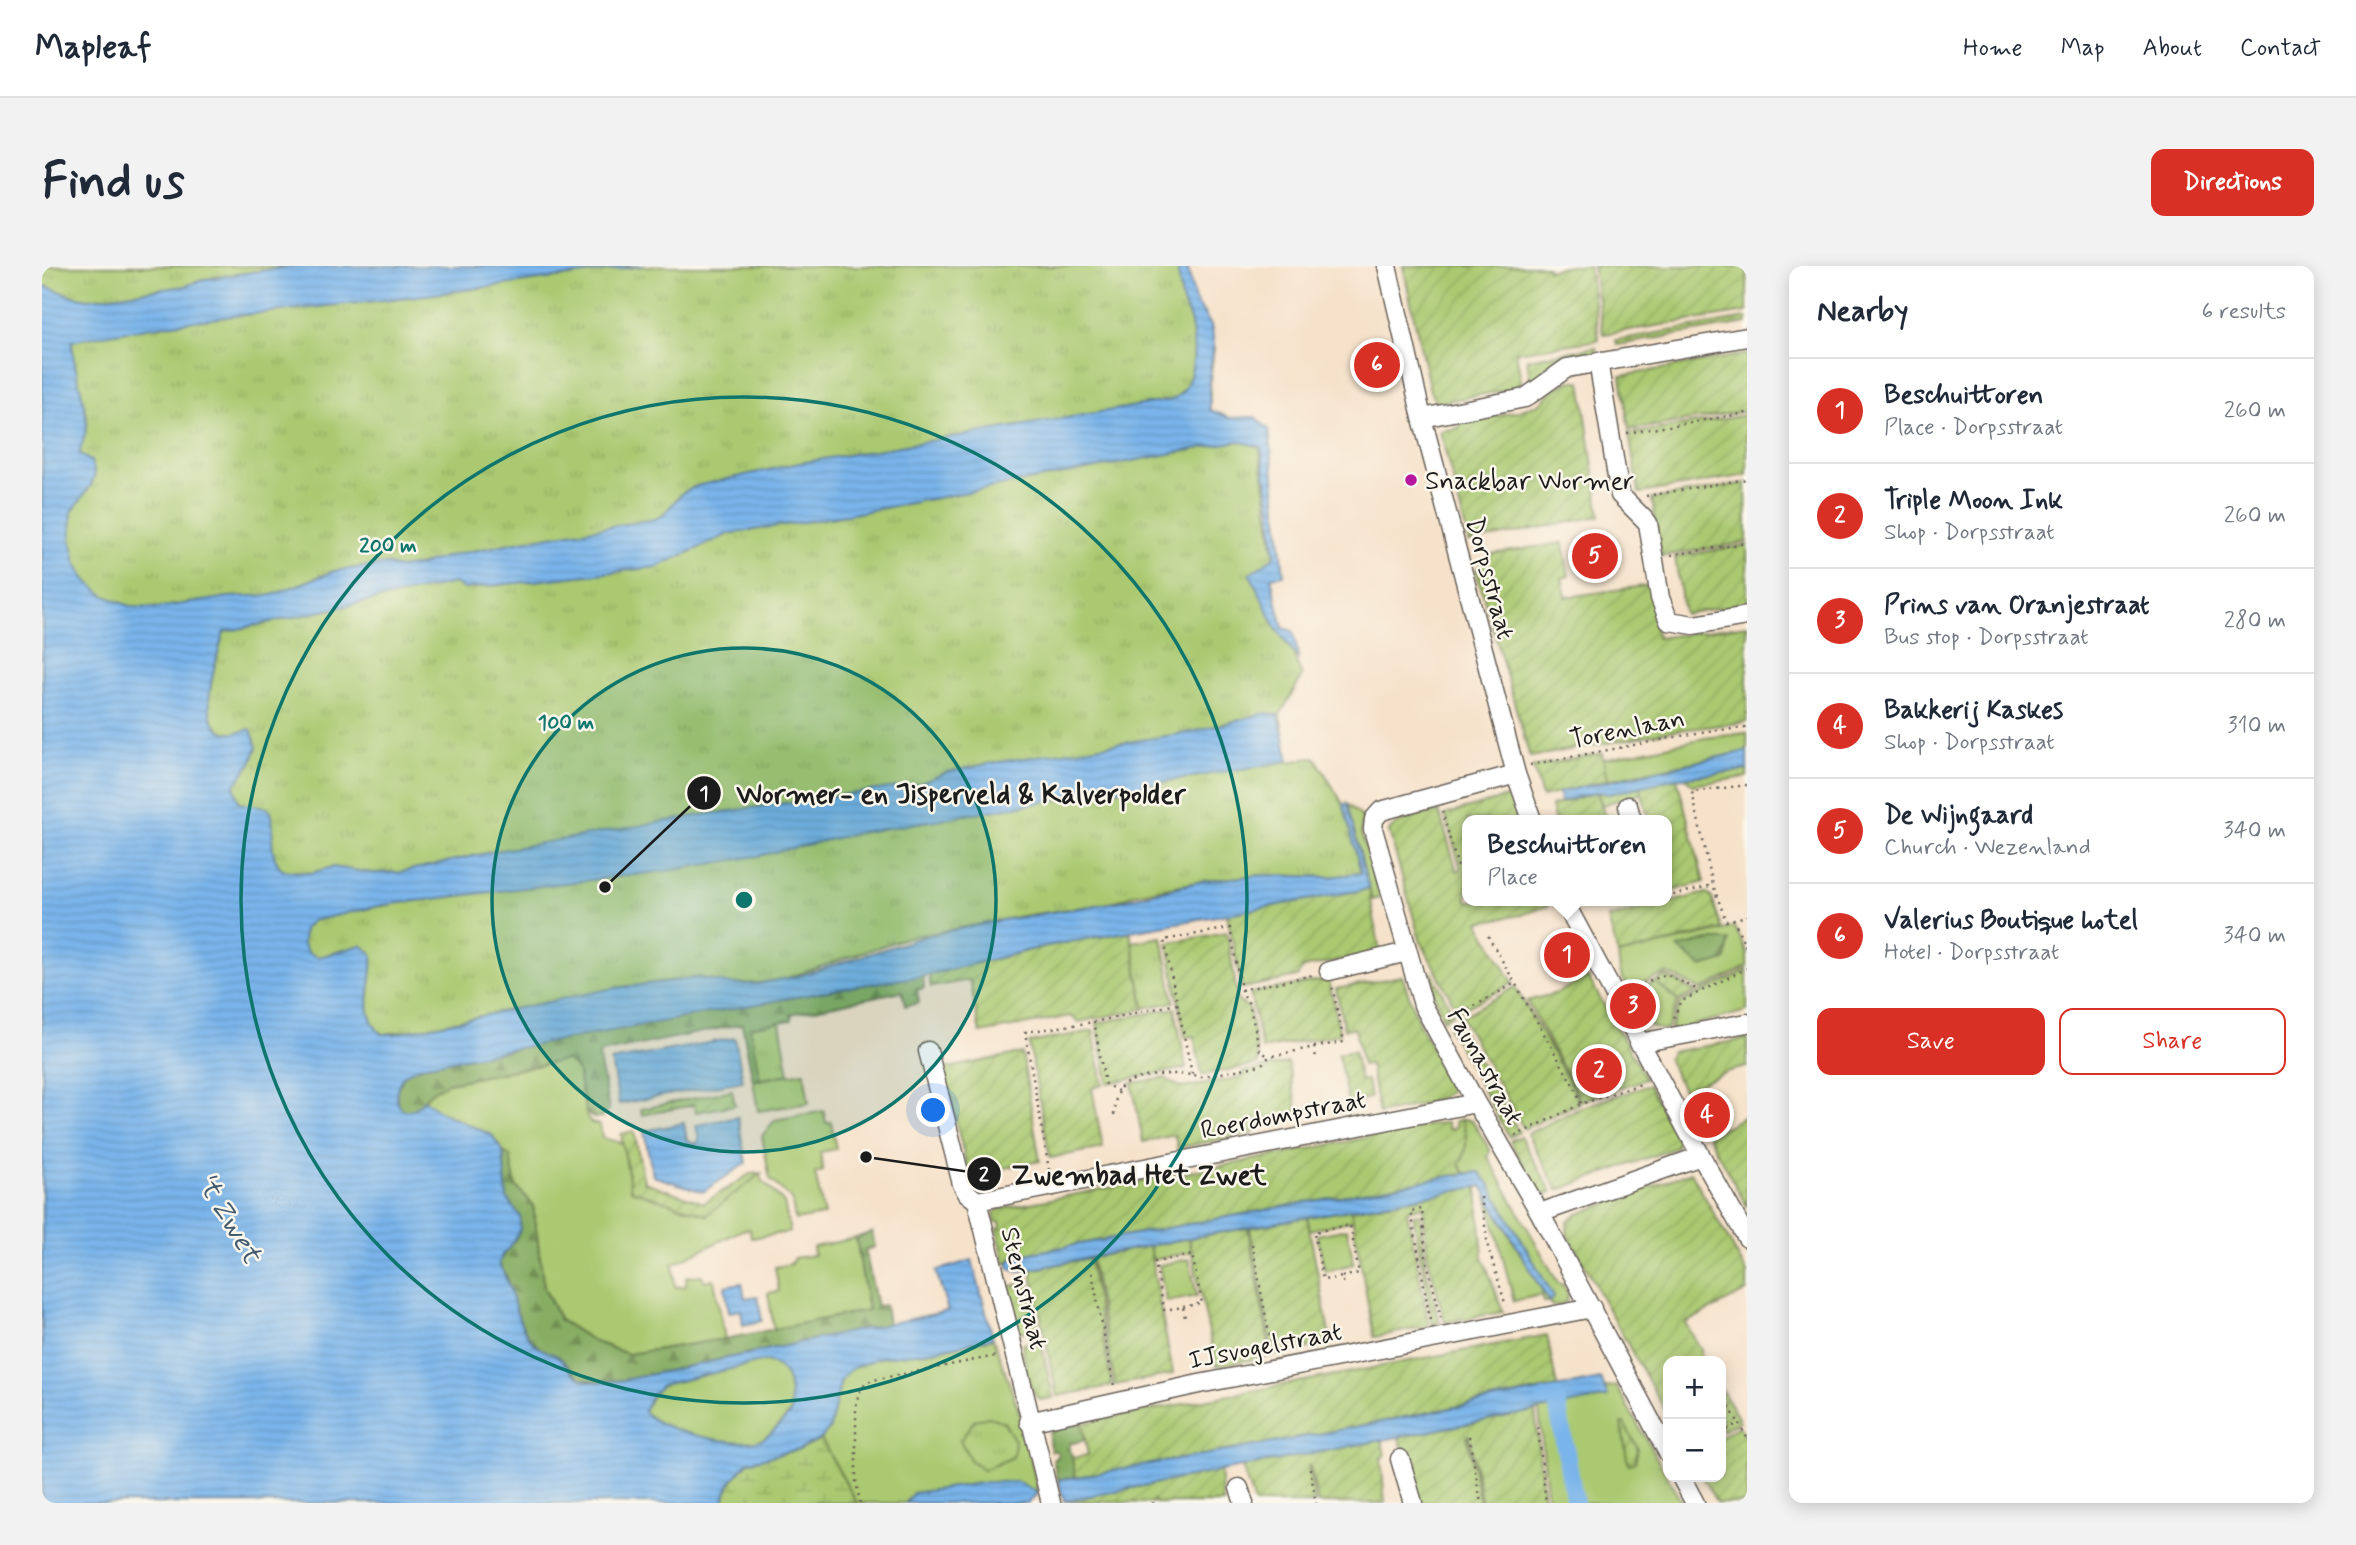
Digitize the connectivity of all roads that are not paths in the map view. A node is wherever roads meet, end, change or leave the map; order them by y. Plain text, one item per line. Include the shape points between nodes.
1 (1387, 266) edge
2 (1747, 337) edge
3 (1598, 361) junction
4 (1422, 418) junction
5 (1747, 616) edge
6 (1515, 771) junction
7 (1530, 815) edge
8 (1570, 906) edge
9 (1407, 952) junction
10 (1329, 971) road end
11 (1747, 1023) edge
12 (1639, 1043) junction
13 (928, 1051) dead end
14 (1476, 1103) junction
15 (1701, 1156) junction
16 (977, 1201) junction
17 (1540, 1213) junction
18 (1747, 1238) edge
19 (1592, 1308) junction
20 (1029, 1422) junction
21 (1663, 1443) edge
22 (1400, 1459) dead end
23 (1684, 1482) edge
24 (1051, 1503) edge
25 (1413, 1503) edge
26 (1695, 1503) edge

1 - 4 street, Dorpsstraat
2 - 3 street
3 - 4 street via 1567,368 1525,398
3 - 5 street via 1620,495 1648,523 1660,598 1670,621 1694,625
4 - 6 street, Dorpsstraat
6 - 7 street, Dorpsstraat
6 - 9 street, Faunastraat via 1381,811 1374,819
8 - 12 street
9 - 10 street
9 - 14 street, Faunastraat via 1423,1006
11 - 12 street
12 - 15 street
13 - 16 street, Sternstraat via 962,1184
14 - 16 street, Roerdompstraat
14 - 17 street, Faunastraat
15 - 17 street
15 - 18 street
16 - 20 street, Sternstraat
17 - 19 street, Faunastraat
19 - 20 street, IJsvogelstraat
19 - 21 street, Faunastraat
20 - 24 street, Sternstraat
22 - 25 street
23 - 26 street

